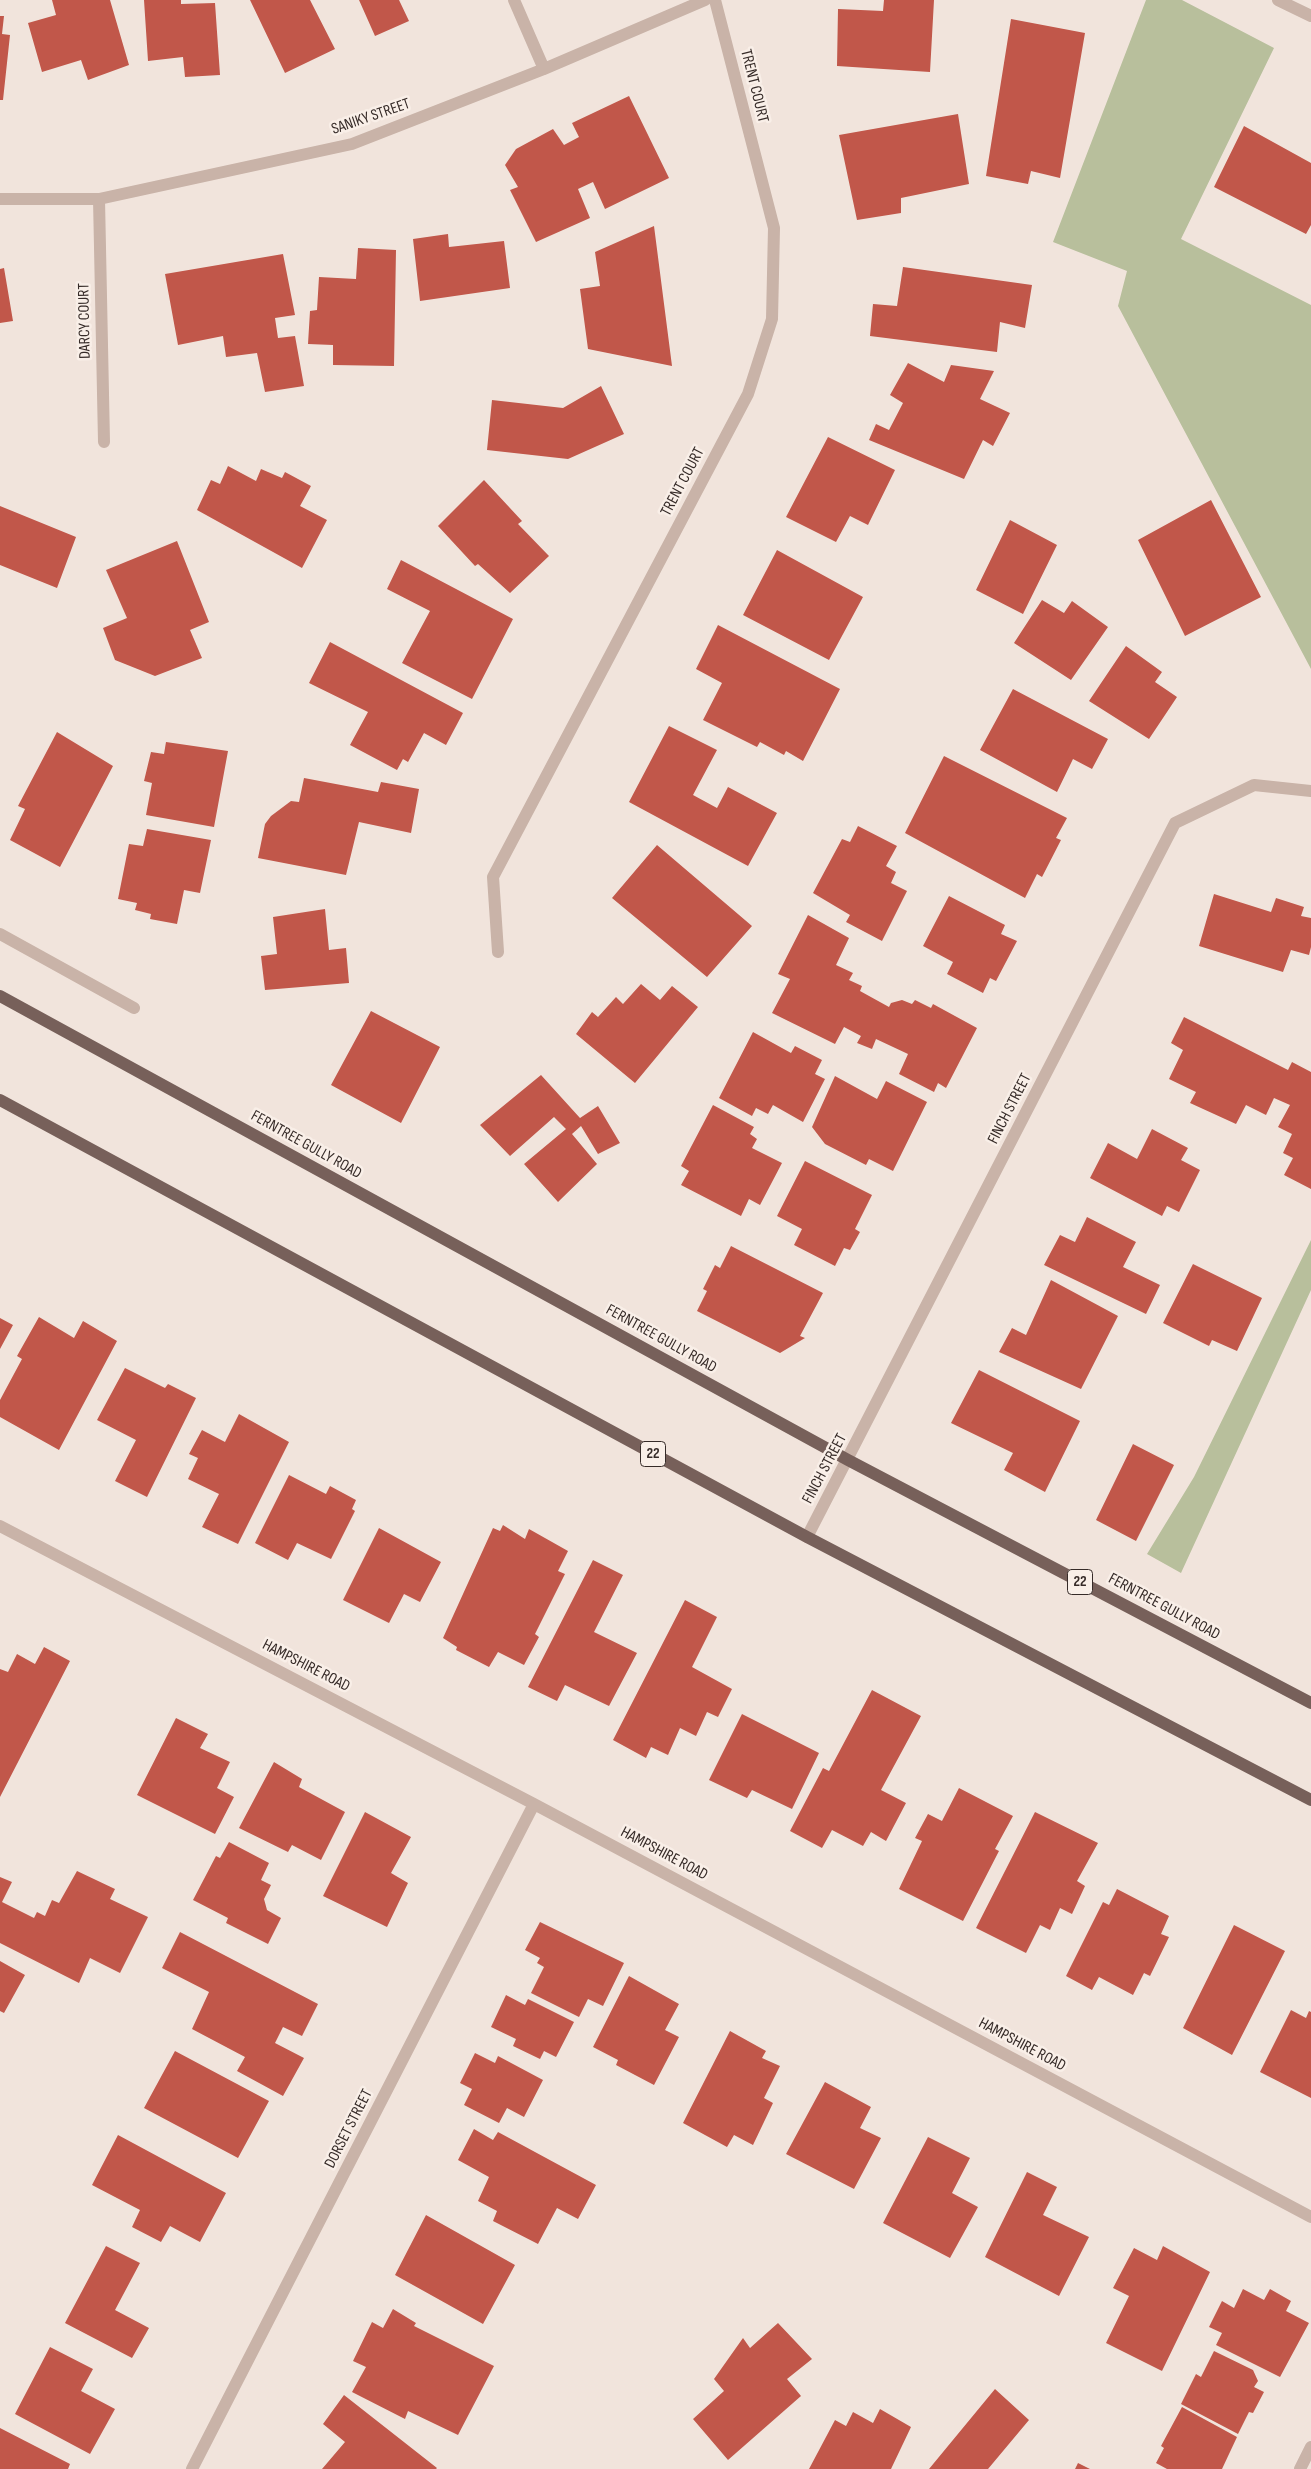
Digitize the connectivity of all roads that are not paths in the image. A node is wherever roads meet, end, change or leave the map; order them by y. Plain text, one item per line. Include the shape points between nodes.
1 (514, 0) edge
2 (705, 0) edge
3 (715, 0) edge
4 (1278, 0) edge
5 (1311, 16) edge
6 (544, 70) junction
7 (0, 199) edge
8 (99, 199) junction
9 (104, 442) dead end
10 (1311, 791) edge
11 (0, 934) edge
12 (498, 952) dead end
13 (0, 996) edge
14 (134, 1008) dead end
15 (0, 1100) edge
16 (848, 1460) junction
17 (0, 1526) edge
18 (808, 1537) junction
19 (1311, 1703) edge
20 (1311, 1800) edge
21 (534, 1804) junction
22 (1311, 2217) edge
23 (1311, 2447) edge
24 (192, 2469) edge
25 (1300, 2469) edge

1 - 6 street
2 - 6 street, SANIKY STREET
3 - 12 street, TRENT COURT via 774,228 772,319 748,394 493,877
4 - 5 street
6 - 8 street, SANIKY STREET via 352,144
7 - 8 street, SANIKY STREET
8 - 9 street, DARCY COURT
10 - 16 street, FINCH STREET via 1254,785 1175,823
11 - 14 street
13 - 16 main road, FERNTREE GULLY ROAD / 22
15 - 18 main road, 22
16 - 18 street, FINCH STREET
16 - 19 main road, FERNTREE GULLY ROAD / 22
17 - 21 street, HAMPSHIRE ROAD
18 - 20 main road, 22
21 - 22 street, HAMPSHIRE ROAD
21 - 24 street, DORSET STREET
23 - 25 street

